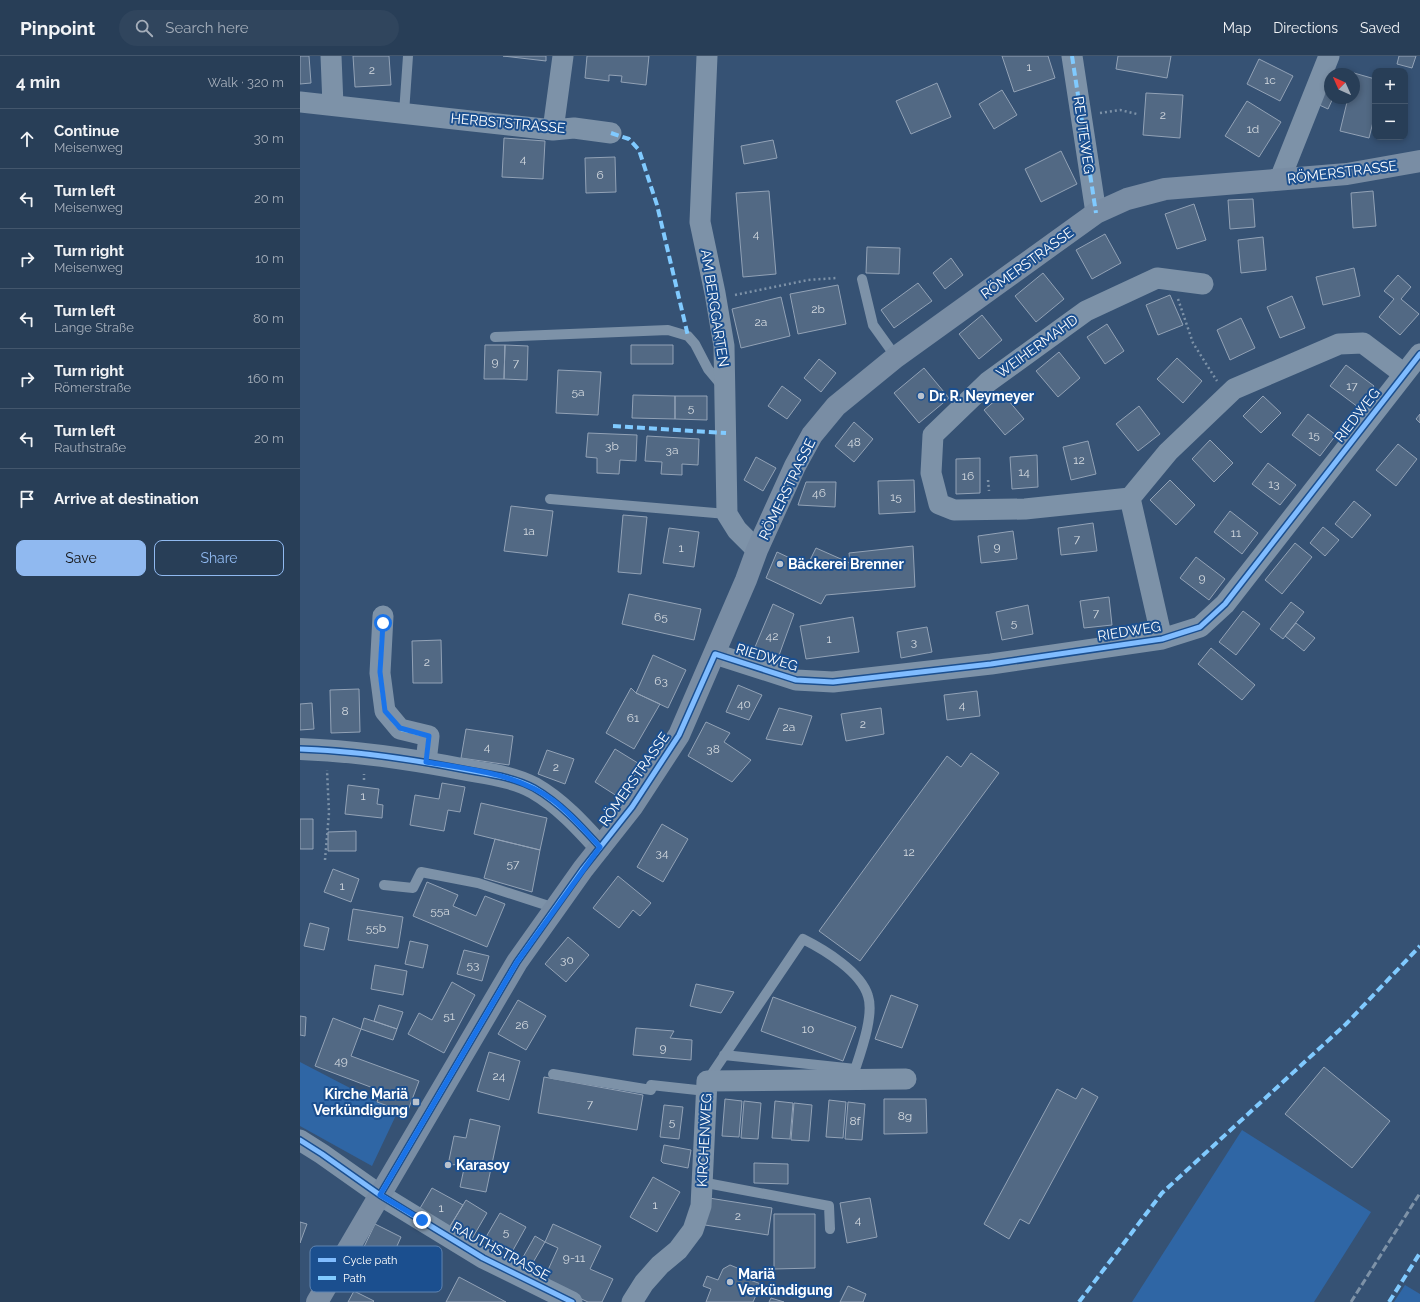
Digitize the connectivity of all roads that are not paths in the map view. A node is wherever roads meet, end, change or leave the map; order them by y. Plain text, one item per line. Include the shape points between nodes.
1 (331, 56) edge
2 (408, 56) edge
3 (563, 56) edge
4 (707, 56) edge
5 (1072, 56) edge
6 (1329, 56) edge
7 (300, 102) edge
8 (333, 105) junction
9 (404, 113) junction
10 (553, 130) junction
11 (611, 133) dead end
12 (1420, 161) edge
13 (1280, 179) junction
14 (1096, 213) junction
15 (862, 279) dead end
16 (1203, 284) dead end
17 (495, 337) dead end
18 (1420, 354) edge
19 (896, 357) junction
20 (1404, 374) junction
21 (726, 391) junction
22 (1130, 498) junction
23 (550, 499) dead end
24 (727, 514) junction
25 (757, 550) junction
26 (383, 616) dead end
27 (1162, 638) junction
28 (715, 654) junction
29 (300, 749) edge
30 (426, 762) junction
31 (600, 847) junction
32 (384, 885) dead end
33 (555, 908) junction
34 (724, 1055) junction
35 (553, 1074) dead end
36 (853, 1074) junction
37 (906, 1079) dead end
38 (706, 1086) junction
39 (300, 1140) edge
40 (701, 1182) junction
41 (380, 1195) junction
42 (830, 1229) dead end
43 (350, 1246) edge
44 (323, 1292) edge
45 (317, 1302) edge
46 (572, 1302) edge
47 (632, 1302) edge

1 - 8 street
2 - 9 lane
3 - 10 street
4 - 21 street, AM BERGGARTEN via 700,222 724,346
5 - 14 street, REUTEWEG
6 - 13 street
7 - 8 street, HERBSTSTRASSE
8 - 9 street, HERBSTSTRASSE
9 - 10 street, HERBSTSTRASSE
10 - 11 street, HERBSTSTRASSE via 574,128
12 - 13 main road, RÖMERSTRASSE via 1346,174
13 - 14 main road, RÖMERSTRASSE via 1165,189 1127,199
14 - 19 main road, RÖMERSTRASSE
15 - 19 lane via 873,325
16 - 22 street, WEIHERMAHD via 1157,278 1086,311 988,382 933,435 931,473 939,504 954,510 1025,509
17 - 21 lane via 668,330 688,336 708,369
18 - 20 street, RIEDWEG
19 - 25 main road, RÖMERSTRASSE via 836,406 812,435
20 - 22 street via 1363,343 1339,344 1234,389 1168,452
20 - 27 street, RIEDWEG via 1226,604 1200,628
21 - 24 street, AM BERGGARTEN
22 - 27 street
23 - 24 lane
24 - 25 street
25 - 28 main road, RÖMERSTRASSE
26 - 30 street via 380,672 385,711 400,728 429,736
27 - 28 street, RIEDWEG via 990,664 833,682 796,680
28 - 31 main road, RÖMERSTRASSE via 679,735 632,807
29 - 30 street via 366,753
30 - 31 street via 493,775 532,787 566,811
31 - 33 main road, RÖMERSTRASSE
32 - 33 lane via 413,888 421,872 478,883
33 - 41 main road, RÖMERSTRASSE via 504,982
34 - 36 lane
34 - 36 lane via 803,939 822,948 858,978 869,997 868,1027
34 - 38 lane
35 - 38 lane via 651,1090 651,1085
36 - 37 street, KIRCHENWEG
36 - 38 street, KIRCHENWEG
38 - 40 street, KIRCHENWEG
39 - 41 street, RAUTHSTRASSE
40 - 42 lane via 829,1206
40 - 47 street, KIRCHENWEG via 700,1206 693,1230 678,1250 644,1283
41 - 43 main road, RÖMERSTRASSE
41 - 46 street, RAUTHSTRASSE via 483,1258
44 - 45 main road, RÖMERSTRASSE

